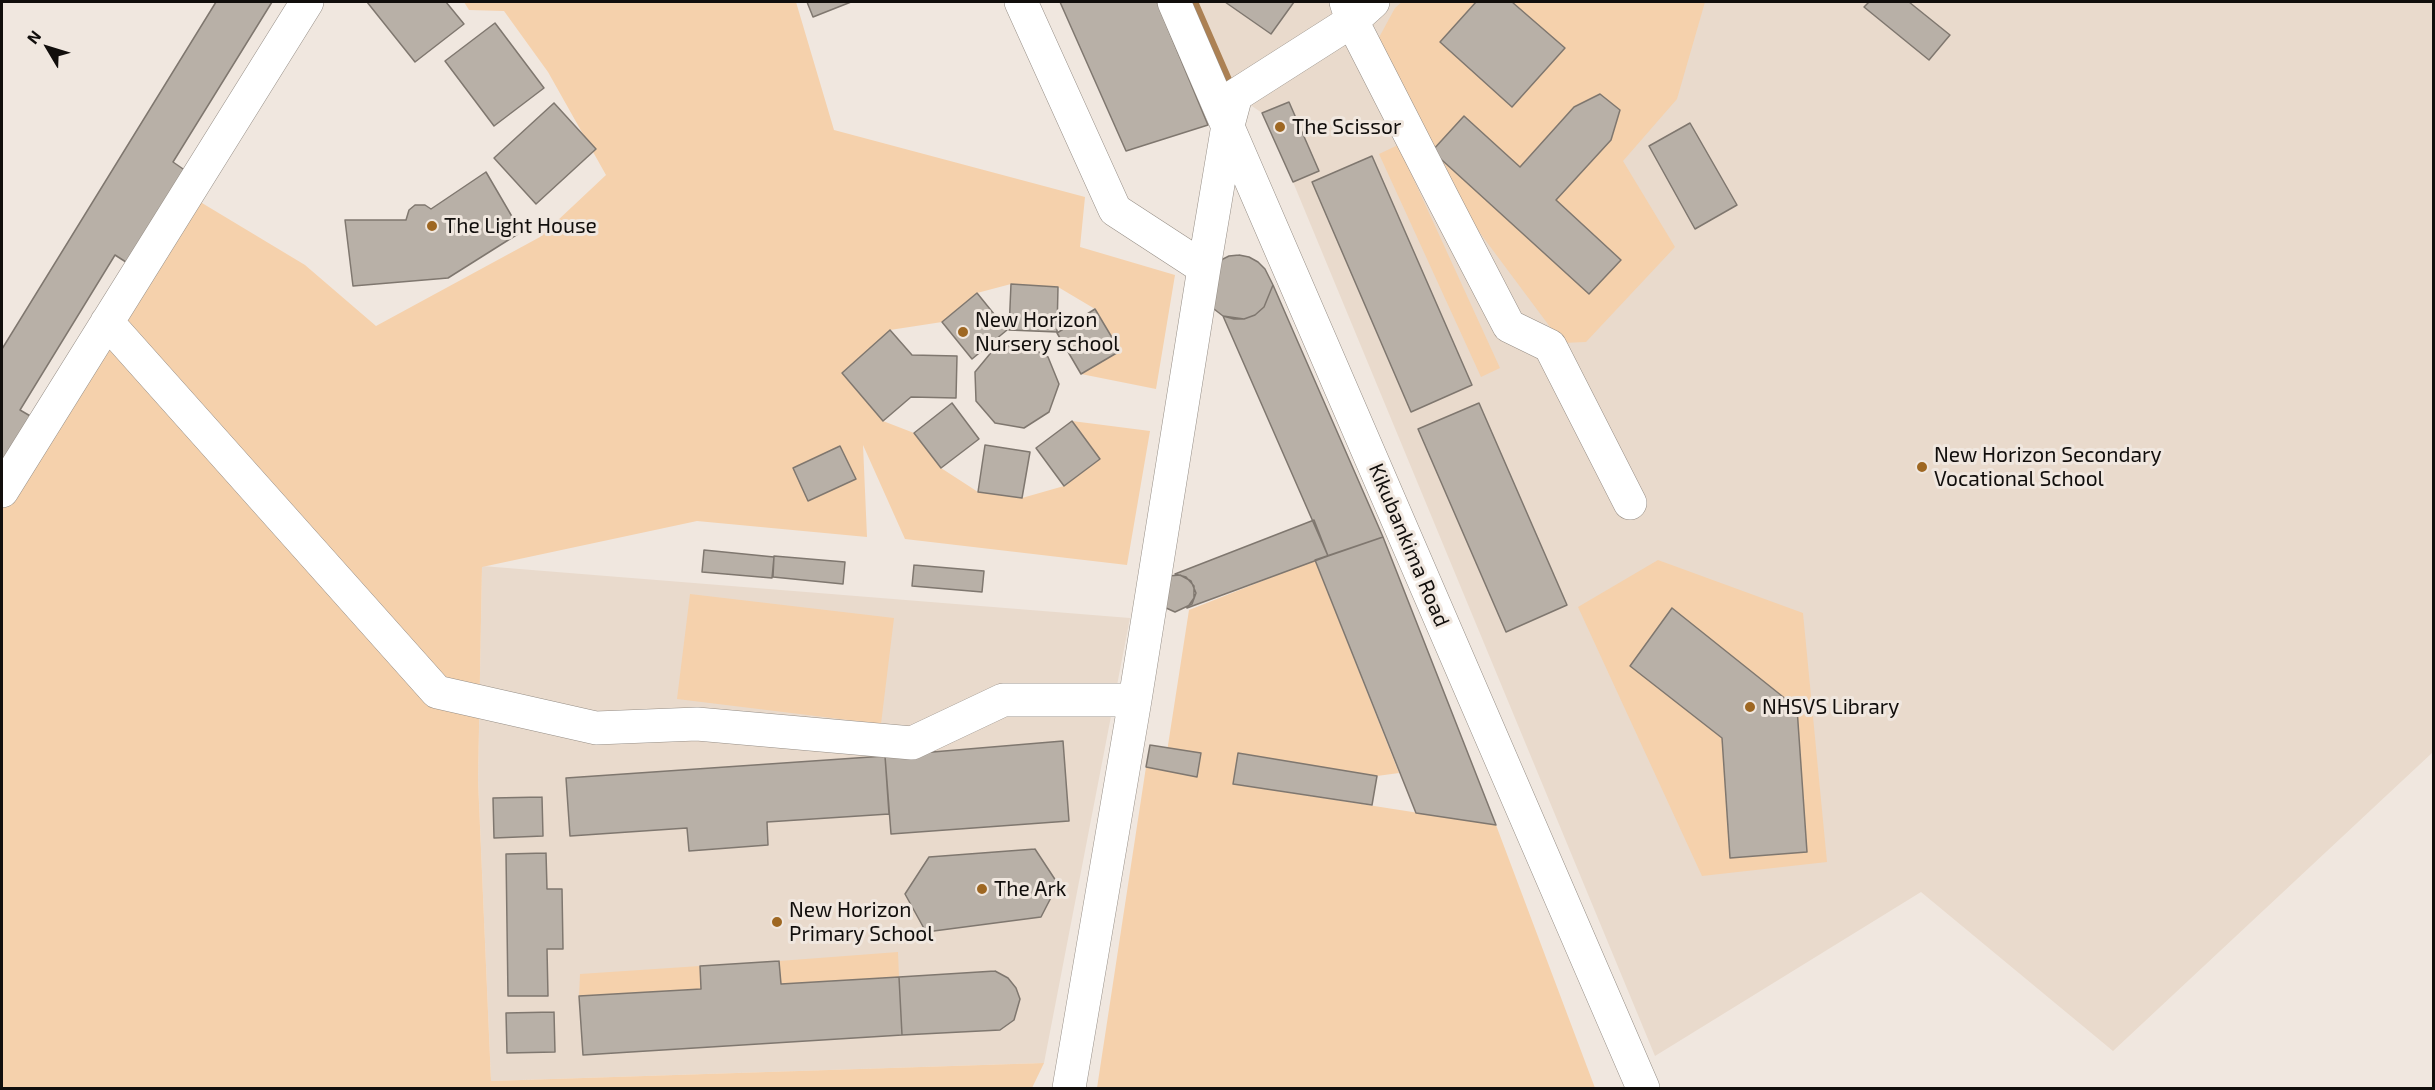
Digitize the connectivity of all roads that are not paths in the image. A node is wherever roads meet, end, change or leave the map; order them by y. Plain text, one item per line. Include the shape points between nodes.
1 (307, 2) edge
2 (1021, 2) edge
3 (1174, 2) edge
4 (1357, 8) edge
5 (1228, 125) junction
6 (1204, 268) junction
7 (107, 322) junction
8 (2, 491) edge
9 (1630, 502) dead end
10 (1135, 700) junction
11 (1069, 1089) edge
12 (1643, 1089) edge

1 - 7 street
2 - 6 street via 1115,210
3 - 5 street, Kikubankima Road
4 - 5 street via 1236,95
4 - 9 street via 1509,326 1550,346
5 - 6 street
5 - 12 street, Kikubankima Road
6 - 10 street
7 - 8 street
7 - 10 street via 437,692 596,728 697,724 912,742 1003,700
10 - 11 street

